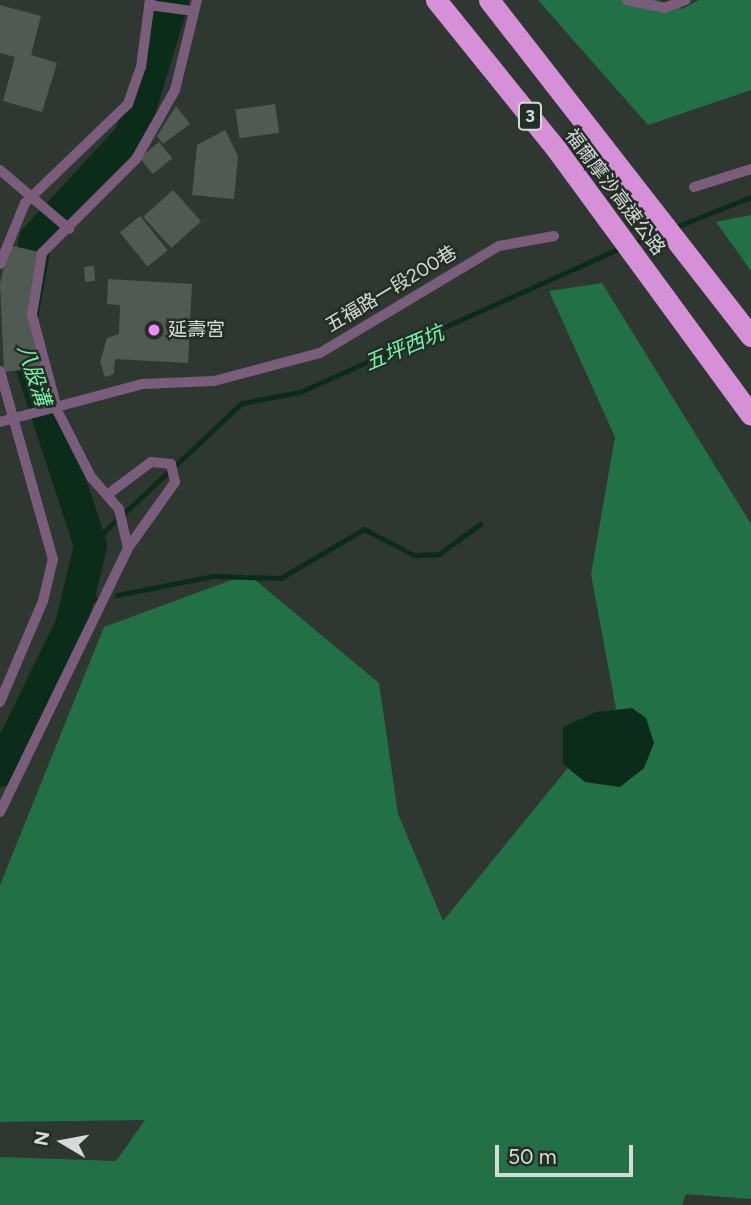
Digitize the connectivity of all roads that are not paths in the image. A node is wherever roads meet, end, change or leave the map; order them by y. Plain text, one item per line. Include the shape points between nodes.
1 (197, 0) edge
2 (436, 0) edge
3 (489, 0) edge
4 (627, 0) edge
5 (686, 0) edge
6 (150, 4) edge
7 (191, 11) junction
8 (751, 169) edge
9 (0, 170) edge
10 (694, 187) dead end
11 (30, 198) junction
12 (69, 229) junction
13 (554, 236) dead end
14 (0, 264) edge
15 (751, 336) edge
16 (0, 371) edge
17 (58, 412) junction
18 (751, 415) edge
19 (14, 421) junction
20 (0, 422) edge
21 (107, 495) junction
22 (128, 548) junction
23 (0, 702) edge
24 (0, 812) edge

1 - 7 lane
2 - 18 highway, 福爾摩沙高速公路 / 3 via 635,256
3 - 15 highway, 福爾摩沙高速公路 / 3
4 - 5 lane via 664,8
6 - 7 lane
6 - 11 lane via 141,67 128,104
7 - 12 lane via 168,102 136,159
8 - 10 lane
9 - 11 lane
11 - 12 lane
11 - 14 lane
12 - 17 lane via 42,253 32,314
13 - 17 lane, 五福路一段200巷 via 499,246 320,353 214,381 143,384
16 - 19 lane
17 - 19 lane, 五福路一段200巷
17 - 21 lane
19 - 20 lane, 五福路一段200巷
19 - 23 lane via 53,559 35,624
21 - 22 lane via 119,509
21 - 22 lane via 151,462 171,464 175,482
22 - 24 lane

